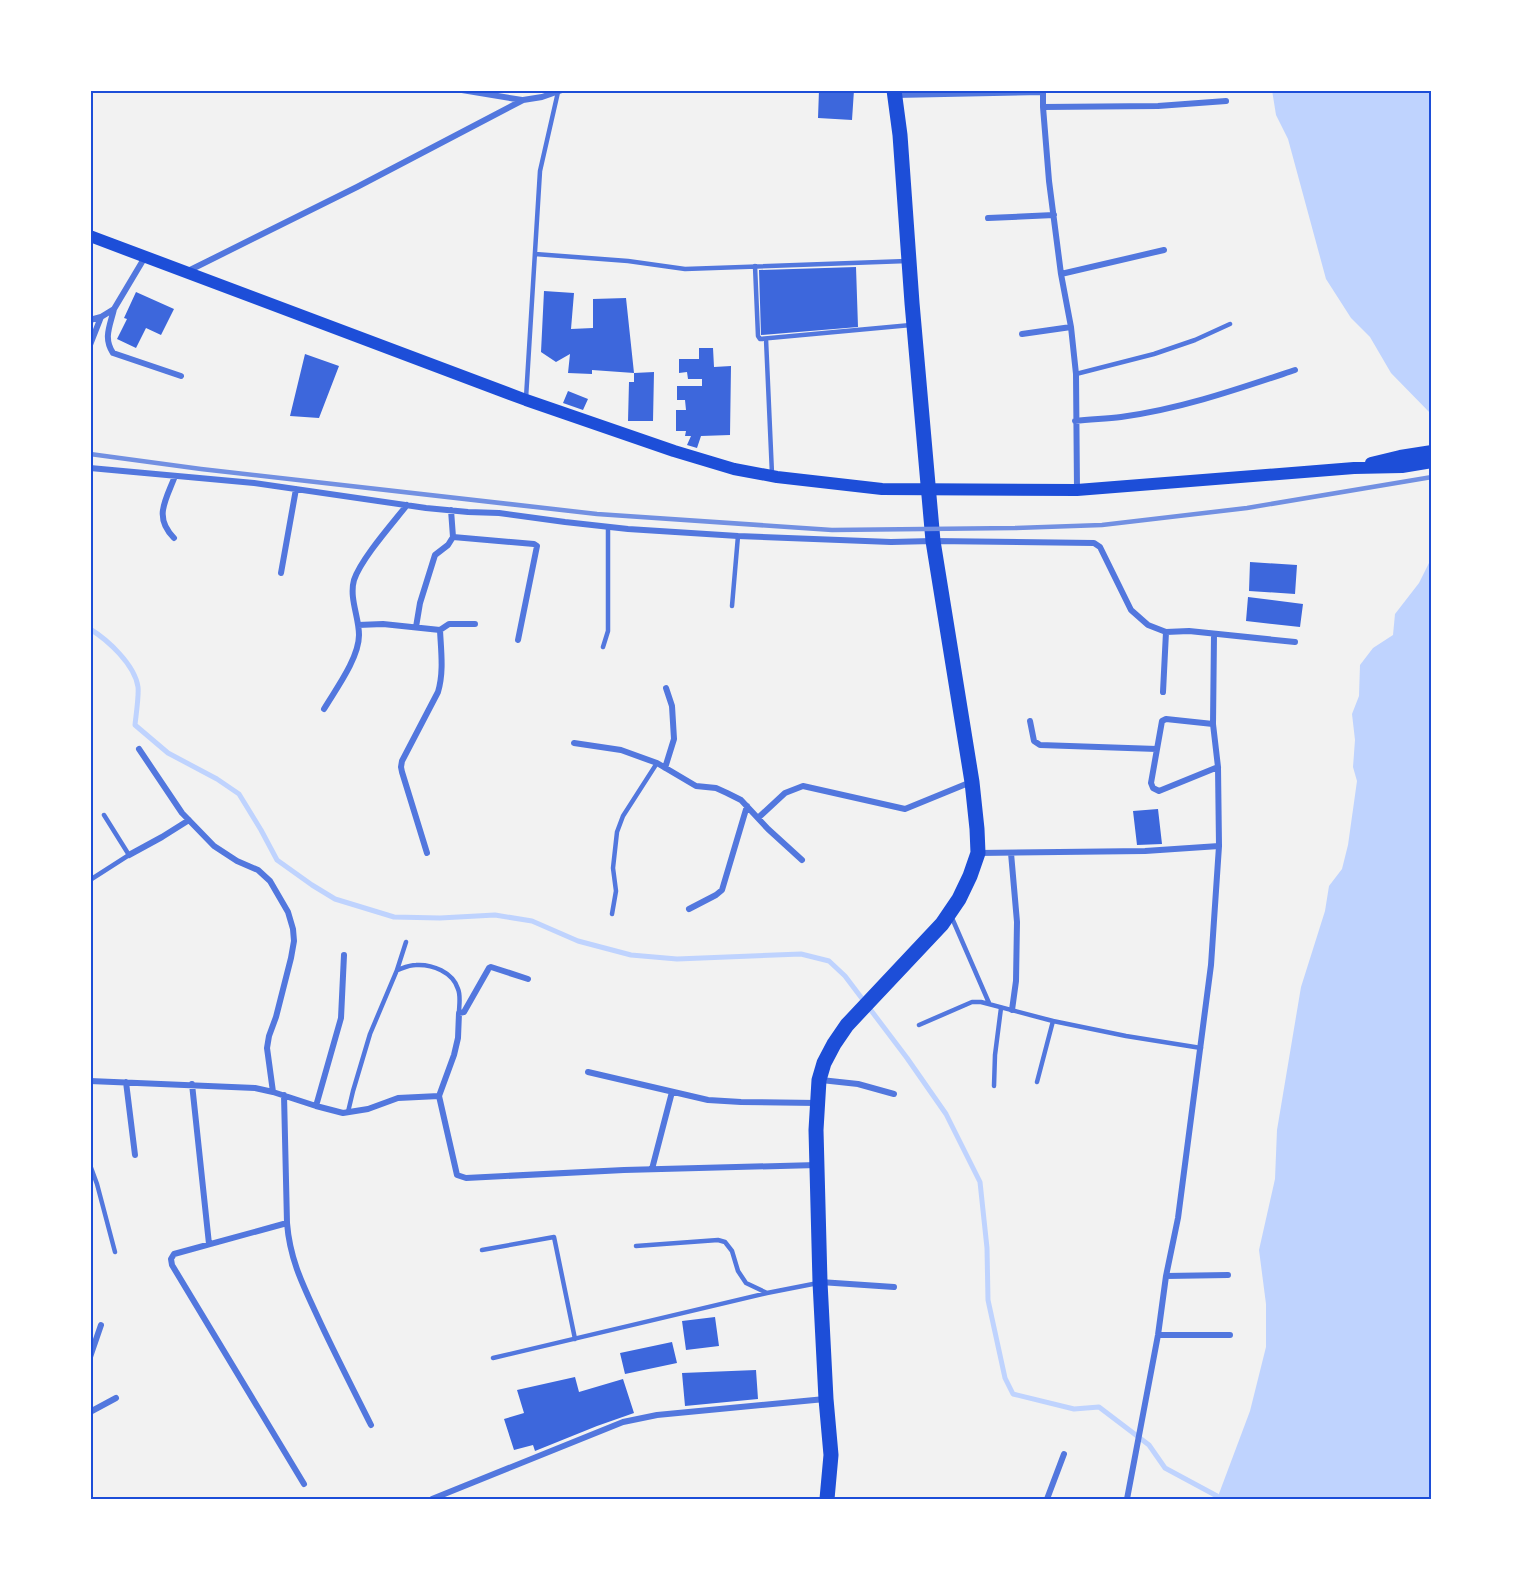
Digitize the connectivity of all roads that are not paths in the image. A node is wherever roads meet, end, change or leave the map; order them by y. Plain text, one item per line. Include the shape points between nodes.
1 (462, 90) edge
2 (503, 90) edge
3 (560, 91) edge
4 (1043, 91) edge
5 (895, 93) edge
6 (501, 97) junction
7 (523, 100) junction
8 (1226, 100) dead end
9 (1043, 106) junction
10 (1054, 215) junction
11 (988, 218) dead end
12 (90, 236) edge
13 (1164, 250) dead end
14 (535, 254) junction
15 (146, 257) junction
16 (909, 261) junction
17 (755, 266) junction
18 (184, 272) junction
19 (1061, 274) junction
20 (114, 309) junction
21 (101, 317) junction
22 (90, 320) edge
23 (914, 324) junction
24 (1230, 324) dead end
25 (1071, 327) junction
26 (1022, 334) dead end
27 (766, 339) junction
28 (90, 345) edge
29 (1295, 370) dead end
30 (1076, 374) junction
31 (181, 376) dead end
32 (526, 400) junction
33 (1075, 421) junction
34 (1432, 451) edge
35 (1432, 462) edge
36 (90, 468) edge
37 (1354, 468) junction
38 (175, 476) junction
39 (772, 476) junction
40 (296, 489) junction
41 (929, 490) junction
42 (1077, 490) junction
43 (406, 505) junction
44 (451, 510) junction
45 (608, 527) junction
46 (738, 536) junction
47 (453, 537) junction
48 (174, 538) dead end
49 (933, 541) junction
50 (281, 573) dead end
51 (732, 606) dead end
52 (358, 624) junction
53 (475, 624) dead end
54 (416, 627) junction
55 (440, 630) junction
56 (1166, 632) junction
57 (1214, 634) junction
58 (518, 640) dead end
59 (1295, 642) dead end
60 (603, 647) dead end
61 (666, 688) dead end
62 (1163, 692) dead end
63 (324, 709) dead end
64 (1030, 721) dead end
65 (1213, 724) junction
66 (574, 743) dead end
67 (139, 749) dead end
68 (1157, 749) junction
69 (657, 763) junction
70 (1218, 767) junction
71 (665, 768) junction
72 (972, 782) junction
73 (747, 806) junction
74 (104, 815) dead end
75 (758, 818) junction
76 (189, 820) junction
77 (1219, 846) junction
78 (427, 853) dead end
79 (978, 853) junction
80 (1011, 853) junction
81 (129, 855) junction
82 (802, 860) dead end
83 (90, 880) edge
84 (689, 909) dead end
85 (949, 913) junction
86 (612, 914) dead end
87 (406, 942) dead end
88 (344, 955) dead end
89 (397, 970) junction
90 (528, 979) dead end
91 (988, 1003) junction
92 (1002, 1008) junction
93 (1012, 1010) junction
94 (459, 1013) junction
95 (1053, 1021) junction
96 (919, 1025) dead end
97 (1201, 1048) junction
98 (588, 1072) dead end
99 (819, 1080) junction
100 (90, 1081) edge
101 (126, 1082) junction
102 (1037, 1082) dead end
103 (192, 1084) junction
104 (994, 1086) dead end
105 (273, 1092) junction
106 (672, 1092) junction
107 (894, 1094) dead end
108 (284, 1095) junction
109 (439, 1095) junction
110 (818, 1103) junction
111 (316, 1106) junction
112 (348, 1112) junction
113 (135, 1155) dead end
114 (90, 1165) edge
115 (818, 1165) junction
116 (652, 1169) junction
117 (287, 1223) junction
118 (209, 1244) junction
119 (636, 1246) dead end
120 (482, 1250) dead end
121 (115, 1252) dead end
122 (1228, 1275) dead end
123 (1166, 1276) junction
124 (820, 1282) junction
125 (894, 1287) dead end
126 (767, 1293) junction
127 (101, 1325) dead end
128 (1158, 1335) junction
129 (1230, 1335) dead end
130 (575, 1339) junction
131 (90, 1357) edge
132 (494, 1358) dead end
133 (116, 1398) dead end
134 (826, 1399) junction
135 (90, 1412) edge
136 (371, 1425) dead end
137 (1064, 1454) dead end
138 (304, 1484) dead end
139 (432, 1499) edge
140 (827, 1499) edge
141 (1047, 1499) edge
142 (1127, 1499) edge

1 - 6 street
2 - 6 street
3 - 7 street
3 - 14 lane via 540,171
4 - 5 street
4 - 9 street
5 - 16 main road
6 - 7 street
7 - 18 street
8 - 9 street via 1158,106
9 - 10 street
10 - 11 street
10 - 19 street
12 - 15 main road
13 - 19 street
14 - 17 lane via 685,269
14 - 32 lane
15 - 18 main road
15 - 20 street
16 - 17 lane
16 - 23 main road
17 - 27 lane via 758,336
18 - 32 main road
19 - 25 street
20 - 21 street
20 - 31 street via 107,340 113,353
21 - 22 street
21 - 28 street
23 - 27 lane
23 - 41 main road
24 - 30 lane via 1154,354
25 - 26 street
25 - 30 street
27 - 39 lane
29 - 33 street via 1164,409
30 - 33 street
32 - 39 main road via 665,448
33 - 42 street
34 - 37 main road
35 - 37 main road
36 - 38 street
37 - 42 main road
38 - 40 street
38 - 48 street via 162,512 166,530
39 - 41 main road via 882,489
40 - 43 street
40 - 50 street
41 - 42 main road
41 - 49 main road
43 - 44 street
43 - 52 street via 358,571 353,585
44 - 45 street
44 - 47 street
45 - 46 street
45 - 60 lane via 608,631
46 - 49 street
46 - 51 lane
47 - 54 street via 435,555
47 - 58 street via 537,546
49 - 56 street via 1094,543 1100,547 1131,610 1148,625
49 - 72 main road
52 - 54 street
52 - 63 street via 359,637 350,667
53 - 55 street via 449,624
54 - 55 street
55 - 78 street via 438,692 401,767
56 - 57 street
56 - 62 street
57 - 59 street
57 - 65 street
61 - 71 street via 672,706 674,739
64 - 68 street via 1034,741 1040,745
65 - 68 street via 1166,718 1161,724
65 - 70 street
66 - 69 street via 621,750
67 - 76 street
68 - 70 street via 1151,783 1159,791
69 - 71 street
69 - 86 lane via 617,832
70 - 77 street
71 - 73 street via 696,786 727,793
72 - 75 street via 905,809 803,786 785,793
72 - 79 main road
73 - 75 street
73 - 84 street via 722,890
74 - 81 lane
75 - 82 street
76 - 81 street
76 - 105 street via 214,846 270,881 288,912 294,941 267,1048
77 - 80 street
77 - 97 street
79 - 80 street
79 - 85 main road
80 - 93 street via 1017,934
81 - 83 lane
85 - 91 lane
85 - 99 main road via 847,1024 824,1063
87 - 89 lane
88 - 111 street via 341,1018
89 - 94 lane via 417,965 448,974 458,987
89 - 112 lane via 370,1034
90 - 94 street via 491,967 464,1012
91 - 92 lane
91 - 96 lane via 972,1002
92 - 93 lane
92 - 104 lane
93 - 95 lane
94 - 109 street via 454,1055
95 - 97 lane
95 - 102 lane
97 - 123 street via 1178,1218
98 - 106 street
99 - 107 street via 858,1084
99 - 110 main road
100 - 101 street
101 - 103 street
101 - 113 street
103 - 105 street
103 - 118 street
105 - 108 street
106 - 110 street via 708,1100
106 - 116 street
108 - 111 street
108 - 117 street
109 - 112 street via 398,1098
109 - 116 street via 460,1177
110 - 115 main road
111 - 112 street
114 - 121 lane
115 - 116 street
115 - 124 main road
117 - 118 street
117 - 136 street via 292,1258 302,1283
118 - 138 street via 174,1254 172,1265
119 - 126 lane via 725,1242 746,1283
120 - 130 lane via 554,1237
122 - 123 street
123 - 128 street
124 - 125 street
124 - 126 lane
124 - 134 main road
126 - 130 lane
127 - 131 street
128 - 129 street
128 - 142 street
130 - 132 lane
133 - 135 street
134 - 139 street via 623,1422
134 - 140 main road via 831,1455
137 - 141 street

